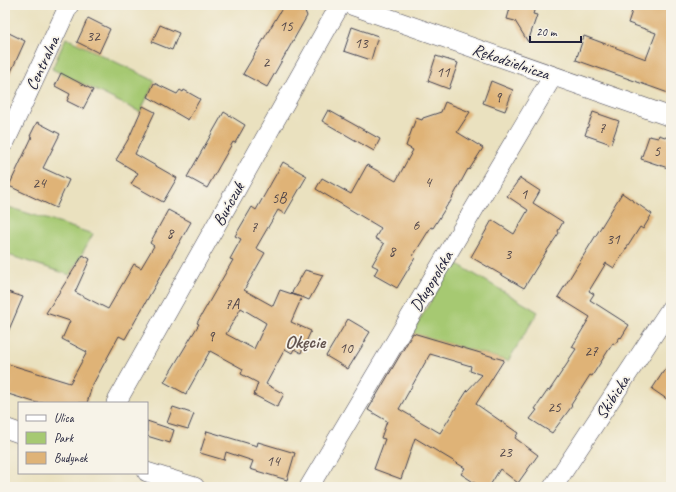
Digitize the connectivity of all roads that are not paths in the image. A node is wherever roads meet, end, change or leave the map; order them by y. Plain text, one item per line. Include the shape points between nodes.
1 (69, 5) edge
2 (340, 5) edge
3 (351, 5) edge
4 (553, 76) junction
5 (671, 117) edge
6 (5, 142) edge
7 (671, 308) edge
8 (117, 402) edge
9 (5, 428) edge
10 (18, 432) edge
11 (148, 472) edge
12 (195, 487) edge
13 (309, 487) edge
14 (553, 487) edge

1 - 6 street, Centralna
2 - 8 street, Buńczuk
3 - 4 street, Rękodzielnicza
4 - 5 street, Rękodzielnicza
4 - 13 street, Długopolska
7 - 14 street, Skibicka
9 - 10 street
11 - 12 street

